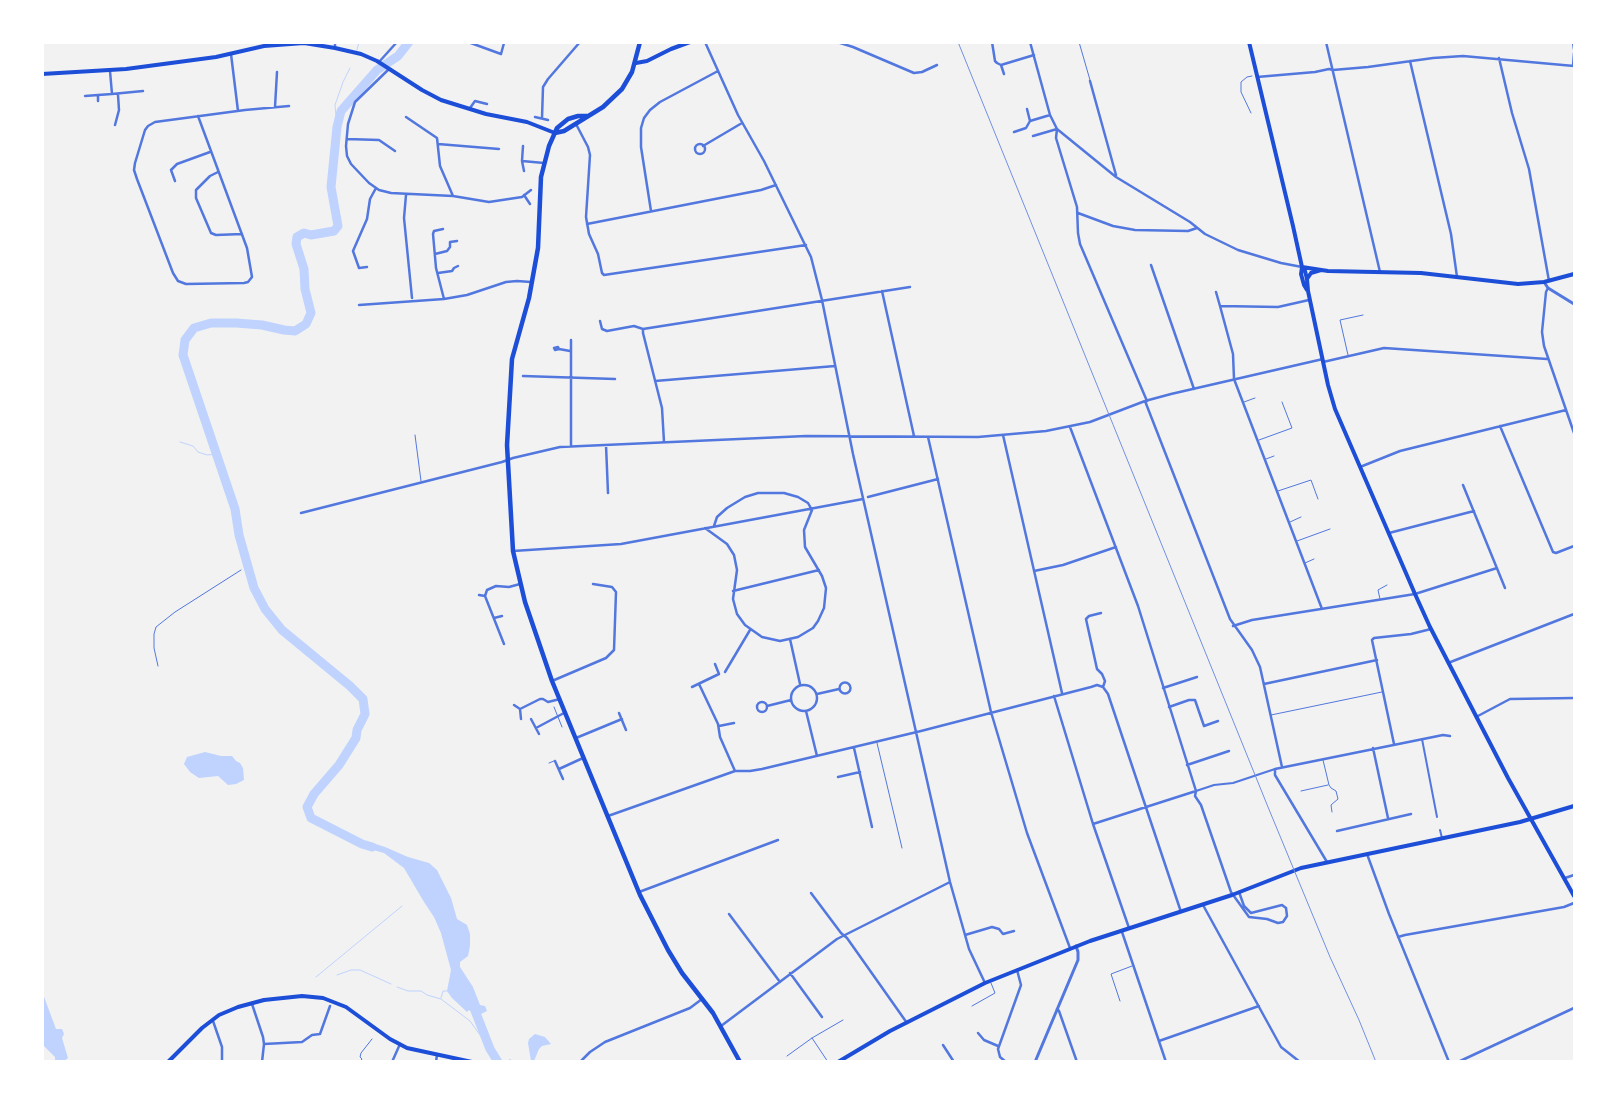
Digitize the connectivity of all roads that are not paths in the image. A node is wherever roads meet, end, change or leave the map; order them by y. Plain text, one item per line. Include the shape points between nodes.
1 (335, 42) edge
2 (397, 42) edge
3 (468, 42) edge
4 (580, 42) edge
5 (640, 42) edge
6 (674, 42) edge
7 (690, 42) edge
8 (705, 42) edge
9 (837, 42) edge
10 (992, 42) edge
11 (1030, 42) edge
12 (1079, 42) edge
13 (1249, 42) edge
14 (1326, 42) edge
15 (1573, 42) edge
16 (504, 43) edge
17 (335, 48) junction
18 (676, 48) junction
19 (1574, 51) edge
20 (231, 54) junction
21 (1034, 55) junction
22 (1500, 58) junction
23 (1410, 61) junction
24 (379, 62) junction
25 (636, 63) junction
26 (938, 65) dead end
27 (1001, 65) junction
28 (1574, 66) edge
29 (389, 68) junction
30 (1333, 70) junction
31 (110, 71) junction
32 (718, 71) junction
33 (277, 72) dead end
34 (42, 74) edge
35 (1004, 74) dead end
36 (1252, 76) dead end
37 (1258, 76) junction
38 (1090, 81) joint
39 (143, 91) dead end
40 (98, 94) junction
41 (112, 94) junction
42 (118, 95) junction
43 (85, 96) dead end
44 (98, 101) dead end
45 (487, 104) dead end
46 (289, 106) dead end
47 (275, 107) junction
48 (1027, 109) dead end
49 (469, 110) junction
50 (238, 111) junction
51 (1250, 113) dead end
52 (1050, 115) junction
53 (198, 116) junction
54 (588, 116) junction
55 (406, 117) dead end
56 (535, 117) dead end
57 (542, 118) junction
58 (548, 120) dead end
59 (1030, 121) junction
60 (742, 123) junction
61 (576, 124) junction
62 (114, 125) dead end
63 (1057, 129) junction
64 (1014, 132) dead end
65 (554, 133) junction
66 (1033, 136) dead end
67 (346, 138) junction
68 (438, 144) junction
69 (523, 146) dead end
70 (703, 146) dead end
71 (499, 149) dead end
72 (395, 151) dead end
73 (210, 152) junction
74 (522, 160) junction
75 (544, 163) junction
76 (524, 171) dead end
77 (218, 172) junction
78 (1116, 177) junction
79 (175, 181) dead end
80 (776, 185) junction
81 (376, 188) junction
82 (531, 190) dead end
83 (406, 194) junction
84 (453, 196) junction
85 (524, 196) junction
86 (530, 204) dead end
87 (651, 211) junction
88 (1078, 213) junction
89 (587, 224) junction
90 (1197, 228) junction
91 (443, 229) dead end
92 (242, 234) junction
93 (457, 241) dead end
94 (806, 245) junction
95 (434, 254) junction
96 (1151, 264) dead end
97 (458, 266) dead end
98 (367, 267) dead end
99 (1302, 267) junction
100 (1321, 270) junction
101 (1380, 272) junction
102 (438, 273) junction
103 (1574, 274) edge
104 (1457, 277) junction
105 (1308, 279) junction
106 (1547, 282) junction
107 (532, 283) junction
108 (910, 287) dead end
109 (1548, 288) junction
110 (882, 291) junction
111 (1308, 291) junction
112 (1216, 292) dead end
113 (412, 298) joint
114 (444, 299) junction
115 (822, 300) junction
116 (1310, 300) junction
117 (411, 302) junction
118 (1574, 304) edge
119 (360, 306) dead end
120 (1220, 306) junction
121 (1363, 315) dead end
122 (600, 321) dead end
123 (643, 329) junction
124 (571, 340) dead end
125 (559, 349) dead end
126 (570, 351) junction
127 (1348, 356) junction
128 (1547, 358) junction
129 (1323, 360) junction
130 (835, 366) junction
131 (524, 376) dead end
132 (570, 379) junction
133 (615, 379) dead end
134 (1234, 379) junction
135 (655, 382) junction
136 (1194, 388) junction
137 (1255, 398) dead end
138 (1146, 401) junction
139 (1243, 402) junction
140 (1282, 402) dead end
141 (1566, 410) junction
142 (1500, 426) junction
143 (1070, 427) junction
144 (1574, 433) edge
145 (415, 435) dead end
146 (1003, 435) junction
147 (850, 436) junction
148 (914, 437) junction
149 (928, 437) junction
150 (1258, 440) junction
151 (664, 442) junction
152 (606, 444) junction
153 (571, 446) junction
154 (1274, 456) dead end
155 (508, 460) junction
156 (1265, 460) junction
157 (1360, 466) junction
158 (938, 479) junction
159 (421, 482) junction
160 (1463, 485) dead end
161 (1278, 491) junction
162 (608, 493) dead end
163 (868, 496) dead end
164 (863, 499) junction
165 (1318, 499) dead end
166 (812, 508) junction
167 (1474, 511) junction
168 (302, 513) dead end
169 (1301, 517) dead end
170 (1289, 522) junction
171 (714, 526) junction
172 (705, 528) junction
173 (1330, 529) dead end
174 (1389, 533) junction
175 (1296, 542) junction
176 (1574, 546) edge
177 (1116, 547) junction
178 (513, 551) junction
179 (1314, 559) dead end
180 (1305, 563) junction
181 (1497, 568) junction
182 (241, 570) dead end
183 (820, 570) junction
184 (1034, 571) junction
185 (520, 584) junction
186 (593, 584) dead end
187 (1388, 586) dead end
188 (1505, 588) dead end
189 (733, 590) junction
190 (1415, 594) junction
191 (479, 595) dead end
192 (485, 596) junction
193 (1381, 600) junction
194 (1322, 609) junction
195 (1102, 613) dead end
196 (1574, 614) edge
197 (502, 616) dead end
198 (494, 619) junction
199 (1234, 626) junction
200 (1431, 629) junction
201 (750, 630) junction
202 (790, 640) junction
203 (504, 644) dead end
204 (1377, 660) junction
205 (1448, 663) junction
206 (715, 664) dead end
207 (158, 666) dead end
208 (725, 672) dead end
209 (1197, 676) dead end
210 (552, 681) junction
211 (700, 684) junction
212 (1264, 684) junction
213 (800, 685) junction
214 (692, 687) dead end
215 (1104, 687) junction
216 (1162, 688) junction
217 (840, 689) junction
218 (1383, 692) junction
219 (816, 694) junction
220 (1062, 694) junction
221 (1054, 696) junction
222 (1574, 698) edge
223 (560, 699) junction
224 (791, 700) junction
225 (514, 705) dead end
226 (767, 706) dead end
227 (554, 707) dead end
228 (1169, 707) junction
229 (520, 709) junction
230 (806, 710) junction
231 (992, 712) junction
232 (566, 713) junction
233 (619, 713) dead end
234 (1271, 715) junction
235 (558, 716) junction
236 (1476, 717) junction
237 (521, 718) dead end
238 (531, 719) dead end
239 (622, 719) junction
240 (1218, 721) dead end
241 (734, 723) dead end
242 (719, 726) junction
243 (562, 727) dead end
244 (536, 728) junction
245 (626, 730) dead end
246 (917, 732) junction
247 (539, 734) dead end
248 (1450, 736) dead end
249 (576, 738) junction
250 (1422, 739) junction
251 (876, 742) junction
252 (1394, 744) junction
253 (854, 748) junction
254 (1374, 748) junction
255 (1229, 751) dead end
256 (817, 756) junction
257 (584, 758) junction
258 (1322, 759) junction
259 (555, 761) joint
260 (549, 763) dead end
261 (1187, 765) junction
262 (1282, 767) junction
263 (1274, 769) junction
264 (559, 770) junction
265 (735, 771) junction
266 (860, 772) junction
267 (838, 777) dead end
268 (563, 779) dead end
269 (1328, 785) junction
270 (1196, 791) junction
271 (1301, 791) dead end
272 (1574, 806) edge
273 (1146, 807) junction
274 (1332, 812) dead end
275 (1411, 814) dead end
276 (608, 816) junction
277 (1436, 817) dead end
278 (1388, 819) junction
279 (1530, 819) junction
280 (1093, 824) junction
281 (872, 827) dead end
282 (1440, 830) dead end
283 (1336, 831) dead end
284 (1442, 838) junction
285 (778, 840) dead end
286 (902, 848) dead end
287 (1367, 854) junction
288 (1326, 862) junction
289 (1574, 875) edge
290 (1565, 878) junction
291 (950, 882) junction
292 (638, 892) junction
293 (1239, 892) junction
294 (811, 894) dead end
295 (1232, 895) junction
296 (1574, 896) edge
297 (1574, 903) edge
298 (1203, 905) junction
299 (1181, 912) junction
300 (729, 914) dead end
301 (1129, 928) junction
302 (1121, 930) junction
303 (1014, 931) dead end
304 (845, 935) junction
305 (965, 935) junction
306 (1398, 937) junction
307 (1076, 946) junction
308 (1070, 948) junction
309 (1133, 966) junction
310 (1017, 970) junction
311 (790, 973) junction
312 (780, 982) junction
313 (987, 982) junction
314 (702, 999) junction
315 (1120, 1001) dead end
316 (252, 1004) junction
317 (330, 1006) dead end
318 (972, 1006) dead end
319 (1259, 1006) junction
320 (1574, 1008) edge
321 (1057, 1009) junction
322 (822, 1017) dead end
323 (212, 1019) junction
324 (843, 1020) dead end
325 (907, 1023) junction
326 (721, 1026) junction
327 (978, 1033) dead end
328 (812, 1038) junction
329 (372, 1039) dead end
330 (1159, 1041) junction
331 (264, 1044) junction
332 (400, 1044) junction
333 (943, 1045) dead end
334 (998, 1046) junction
335 (437, 1055) junction
336 (788, 1056) dead end
337 (170, 1061) edge
338 (222, 1062) edge
339 (262, 1062) edge
340 (360, 1062) edge
341 (392, 1062) edge
342 (436, 1062) edge
343 (472, 1062) edge
344 (580, 1062) edge
345 (740, 1062) edge
346 (828, 1062) edge
347 (838, 1062) edge
348 (954, 1062) edge
349 (1006, 1062) edge
350 (1035, 1062) edge
351 (1077, 1062) edge
352 (1166, 1062) edge
353 (1300, 1062) edge
354 (1449, 1062) edge
355 (1458, 1062) edge

1 - 17 street
2 - 24 street
3 - 16 street via 501,54
4 - 57 street via 543,87
5 - 25 highway
6 - 18 main road
7 - 18 main road
8 - 32 street
9 - 26 street via 914,73
10 - 27 street via 995,61
11 - 21 street
12 - 38 lane
13 - 37 main road
14 - 30 street
15 - 19 street
17 - 20 main road via 291,43
17 - 24 main road
18 - 25 main road
19 - 28 street
20 - 31 main road
20 - 50 street
21 - 27 street
21 - 52 street
22 - 23 street via 1463,56
22 - 28 street
22 - 106 street via 1529,169
23 - 30 street
23 - 104 street via 1451,234
24 - 29 main road
25 - 54 highway via 622,89
27 - 35 street
29 - 49 main road via 429,94
29 - 67 street via 354,105
30 - 37 street
30 - 101 street
31 - 34 main road
31 - 41 street
32 - 60 street
32 - 87 street via 660,102 644,118 641,147
33 - 47 street
36 - 51 lane via 1240,82
37 - 99 main road
38 - 78 street
39 - 42 street
40 - 41 street
40 - 43 street
40 - 44 street
41 - 42 street
42 - 62 street via 119,110
45 - 49 street via 475,101
46 - 47 street
47 - 50 street
48 - 59 street
49 - 65 main road via 520,120
50 - 53 street
52 - 59 street
52 - 63 street
53 - 73 street
53 - 92 street via 148,126 135,163 135,174 178,281 197,284 248,282 252,272
54 - 61 highway
54 - 65 highway via 568,119
55 - 68 street via 434,135
56 - 57 street
57 - 58 street
59 - 64 street via 1026,128
60 - 70 street
60 - 80 street
61 - 65 highway
61 - 89 street via 590,152
63 - 66 street
63 - 78 street
63 - 88 street via 1056,138
65 - 75 highway
67 - 72 street via 379,140
67 - 81 street via 350,162
68 - 71 street
68 - 84 street via 440,166
69 - 74 street
73 - 77 street
73 - 79 street via 177,164 171,170
74 - 75 street
74 - 76 street
75 - 107 highway
77 - 92 street
77 - 92 street via 196,190 196,198 211,233
78 - 90 street
80 - 87 street
80 - 94 street
81 - 83 street
81 - 98 street via 353,251 359,268
82 - 85 street
83 - 84 street
83 - 113 street via 404,218
84 - 85 street via 488,202
85 - 86 street
87 - 89 street
88 - 90 street via 1112,226 1135,230 1188,231
88 - 138 street via 1080,244
89 - 94 street via 602,273 607,276
90 - 99 street via 1233,248
91 - 95 street via 433,232
93 - 95 street via 450,242 447,251
94 - 115 street
95 - 102 street
96 - 136 street
97 - 102 street via 452,271
99 - 100 main road
99 - 105 main road
99 - 111 main road via 1301,274
100 - 101 main road
100 - 105 main road via 1311,273
101 - 104 main road
102 - 114 street
103 - 106 main road
104 - 106 main road via 1518,284
105 - 111 main road
106 - 109 street
107 - 114 street via 506,282
107 - 155 highway via 512,360
108 - 110 street
109 - 118 street
109 - 128 street via 1542,332
110 - 115 street
110 - 148 street
111 - 116 main road
112 - 120 street
113 - 117 lane
114 - 117 street
115 - 123 street
115 - 130 street
116 - 120 street via 1278,307
116 - 129 main road
117 - 119 street
120 - 134 street via 1233,354
121 - 127 lane via 1340,320
122 - 123 street via 602,329 608,331 634,326
123 - 135 street
124 - 126 street
125 - 126 street
126 - 132 street
127 - 128 street via 1384,348
127 - 129 street
128 - 141 street
129 - 134 street
129 - 157 main road via 1335,409
130 - 135 street
130 - 147 street
131 - 132 street
132 - 133 street
132 - 153 street
134 - 136 street
134 - 139 street
135 - 151 street via 662,408
136 - 138 street
137 - 139 lane
138 - 143 street
138 - 199 street
139 - 150 street
140 - 150 lane via 1292,428
141 - 142 street
141 - 144 street
142 - 157 street via 1400,451
142 - 176 street via 1553,552
143 - 146 street
143 - 177 street
145 - 159 lane
146 - 149 street
146 - 184 street
147 - 148 street
147 - 151 street
147 - 164 street
148 - 149 street
149 - 158 street
150 - 156 street
151 - 152 street
152 - 153 street
152 - 162 street
153 - 155 street
154 - 156 lane
155 - 159 street
155 - 178 highway
156 - 161 street
157 - 174 main road
158 - 163 street
158 - 231 street
159 - 168 street
160 - 167 street
161 - 165 lane via 1311,480
161 - 170 street
164 - 166 street
164 - 246 street
166 - 171 street
166 - 171 street via 792,495 758,493 727,508 717,517
166 - 183 street via 804,530 805,546
167 - 174 street
167 - 181 street
169 - 170 lane
170 - 175 street
171 - 172 street
172 - 178 street via 611,545
172 - 189 street via 727,544 734,556 737,570
173 - 175 lane
174 - 190 main road
175 - 180 street
177 - 184 street
177 - 216 street via 1138,606
178 - 185 highway
179 - 180 lane
180 - 194 street
181 - 188 street
181 - 190 street
182 - 207 lane via 175,612 156,628 154,648
183 - 189 street
183 - 202 street via 826,588 822,615 810,630
184 - 220 street
185 - 192 street via 493,587
185 - 210 highway
186 - 210 street via 612,586 616,592 614,650 606,658
187 - 193 lane via 1378,590
189 - 201 street via 734,607
190 - 193 street
190 - 200 main road
191 - 192 street
192 - 198 street
193 - 194 street
194 - 199 street via 1244,621
195 - 215 street via 1086,619 1097,669 1105,681
196 - 205 street
197 - 198 street
198 - 203 street
199 - 212 street via 1253,652
200 - 204 street via 1374,638
200 - 205 main road
201 - 202 street via 770,640
201 - 208 street
202 - 213 street
204 - 212 street
204 - 218 street
205 - 236 main road
206 - 211 street via 719,674
209 - 216 street
210 - 223 highway
211 - 214 street
211 - 242 street
212 - 234 street
213 - 219 street via 812,687
213 - 224 street via 792,690
215 - 220 street via 1094,686
215 - 273 street
216 - 228 street
217 - 217 street via 840,685 846,682 850,686 846,693
217 - 219 street
218 - 234 lane
218 - 252 street
219 - 230 street via 815,704
220 - 221 street
221 - 231 street
221 - 280 street
222 - 236 street via 1510,700
223 - 229 street via 548,702 540,699
223 - 232 highway
224 - 226 street
224 - 230 street via 796,709
225 - 229 street
227 - 235 lane
228 - 240 street via 1196,700 1204,726
228 - 261 street
229 - 237 street
230 - 256 street
231 - 246 street
231 - 308 street via 1027,833
232 - 235 street
232 - 249 highway
233 - 239 street
234 - 262 street
235 - 243 lane
235 - 244 street
236 - 279 main road
238 - 244 street
239 - 245 street
239 - 249 street
241 - 242 street
242 - 265 street via 720,737
244 - 247 street
246 - 251 street
246 - 291 street
248 - 250 street via 1443,734
249 - 257 highway
250 - 252 street
250 - 277 street
251 - 253 street
251 - 286 lane
252 - 254 street
253 - 256 street
253 - 266 street
254 - 258 street
254 - 278 street
255 - 261 street
256 - 265 street via 754,771
257 - 264 street
257 - 276 highway
258 - 262 street
258 - 269 lane
259 - 260 lane
259 - 264 street
261 - 270 street
262 - 263 street
263 - 270 street via 1234,784 1214,785
263 - 288 street
264 - 268 street
265 - 276 street
266 - 267 street
266 - 281 street
269 - 271 lane
269 - 274 lane via 1336,790 1338,799 1331,805
270 - 273 street
270 - 295 street via 1195,796
272 - 279 main road
273 - 280 street
273 - 299 street
275 - 278 street
276 - 292 highway
278 - 283 street
279 - 284 main road
279 - 290 main road
280 - 301 street
282 - 284 street
284 - 287 main road
285 - 292 street
287 - 288 main road
287 - 306 street
288 - 293 main road
289 - 290 street
290 - 296 main road
291 - 304 street
291 - 305 street
292 - 314 highway via 668,950
293 - 295 main road
293 - 295 street via 1244,906 1251,913 1282,905 1286,907 1288,916 1278,923 1249,917
294 - 304 street
295 - 298 main road
297 - 306 street
298 - 299 main road
298 - 319 street
299 - 301 main road
300 - 312 street
301 - 302 main road
302 - 307 main road
302 - 309 street
303 - 305 street via 1004,934 992,927
304 - 311 street
304 - 325 street
305 - 313 street via 971,955
306 - 354 street
307 - 308 main road
307 - 321 street via 1078,958
308 - 310 main road
309 - 315 lane via 1111,974
309 - 330 street
310 - 313 main road
310 - 334 street via 1021,985
311 - 312 street
311 - 322 street
312 - 326 street
313 - 318 lane via 995,993
313 - 325 main road
314 - 326 highway
314 - 344 street via 690,1008 605,1042
316 - 323 main road
316 - 331 street
316 - 332 main road via 291,996 323,998 352,1010
317 - 331 street via 318,1035 302,1042
319 - 330 street
319 - 353 street via 1281,1047
320 - 355 street
321 - 350 street
321 - 351 street
323 - 337 main road
323 - 338 street via 222,1047
324 - 328 lane
325 - 347 main road
326 - 345 highway
327 - 334 street via 984,1040
328 - 336 lane
328 - 346 lane
329 - 340 lane via 361,1053
330 - 352 street
331 - 339 street
332 - 335 main road
332 - 341 street
333 - 348 street
334 - 349 street via 998,1053
335 - 342 street
335 - 343 main road

